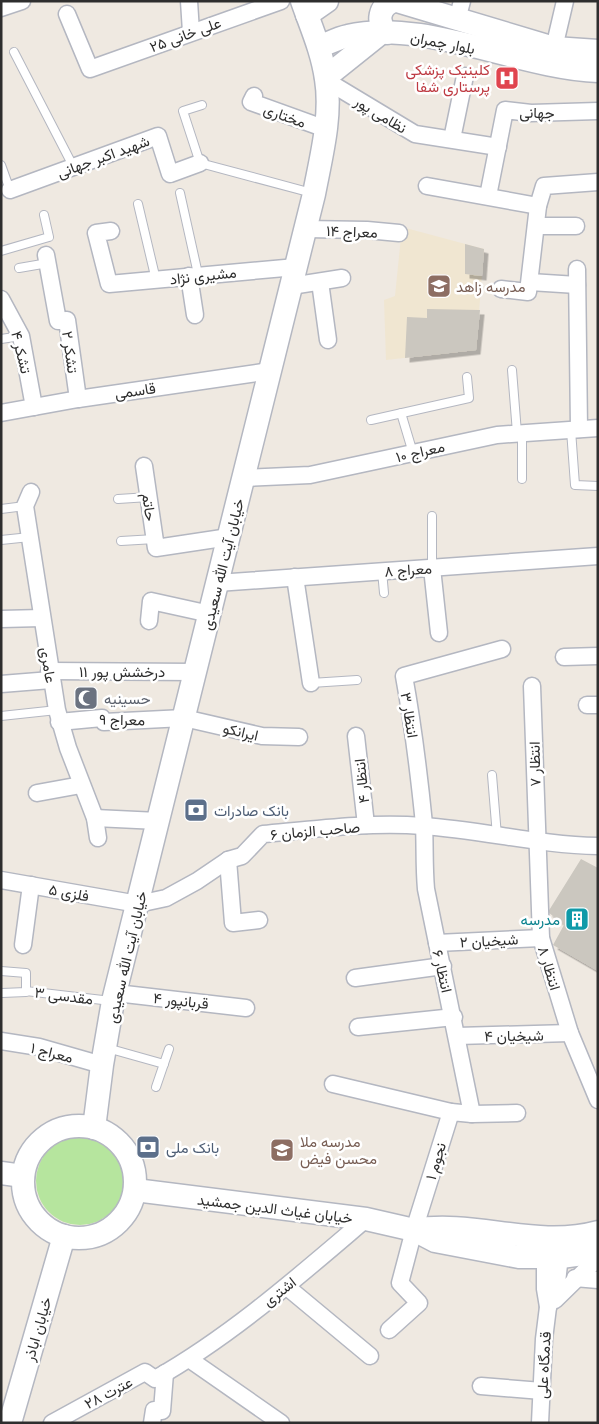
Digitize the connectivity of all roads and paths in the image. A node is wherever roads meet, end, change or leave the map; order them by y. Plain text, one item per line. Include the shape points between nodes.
1 (22, 1) edge
2 (189, 1) edge
3 (281, 1) edge
4 (327, 1) edge
5 (396, 1) edge
6 (565, 1) edge
7 (245, 7) edge
8 (1, 8) edge
9 (304, 8) edge
10 (459, 10) edge
11 (67, 14) dead end
12 (191, 32) junction
13 (384, 33) junction
14 (319, 47) junction
15 (554, 48) junction
16 (598, 51) edge
17 (14, 52) dead end
18 (598, 71) edge
19 (465, 76) dead end
20 (326, 79) junction
21 (254, 96) dead end
22 (202, 104) dead end
23 (598, 111) edge
24 (326, 129) junction
25 (452, 139) junction
26 (498, 147) junction
27 (200, 164) junction
28 (1, 165) edge
29 (73, 166) junction
30 (598, 182) edge
31 (427, 186) dead end
32 (10, 190) joint
33 (180, 193) dead end
34 (314, 194) junction
35 (488, 196) junction
36 (138, 204) dead end
37 (538, 206) junction
38 (44, 215) dead end
39 (536, 226) junction
40 (576, 226) dead end
41 (305, 229) junction
42 (111, 230) dead end
43 (399, 233) dead end
44 (1, 251) edge
45 (47, 259) joint
46 (19, 268) dead end
47 (194, 275) junction
48 (294, 277) junction
49 (342, 278) dead end
50 (156, 280) junction
51 (320, 282) junction
52 (530, 282) junction
53 (501, 289) dead end
54 (1, 299) edge
55 (195, 315) dead end
56 (21, 336) junction
57 (1, 339) edge
58 (328, 340) dead end
59 (512, 370) dead end
60 (270, 371) junction
61 (467, 377) dead end
62 (78, 398) junction
63 (34, 408) junction
64 (1, 413) edge
65 (401, 413) junction
66 (371, 420) dead end
67 (598, 428) edge
68 (575, 429) junction
69 (519, 432) junction
70 (413, 452) junction
71 (144, 466) dead end
72 (244, 478) junction
73 (522, 479) dead end
74 (598, 486) edge
75 (149, 498) junction
76 (28, 499) joint
77 (118, 499) dead end
78 (1, 509) edge
79 (432, 516) dead end
80 (30, 536) junction
81 (229, 537) junction
82 (1, 540) edge
83 (121, 541) dead end
84 (156, 544) junction
85 (598, 556) edge
86 (432, 568) junction
87 (382, 571) junction
88 (295, 577) junction
89 (217, 583) junction
90 (384, 593) dead end
91 (210, 614) junction
92 (42, 618) junction
93 (1, 619) edge
94 (149, 620) dead end
95 (439, 633) dead end
96 (502, 649) dead end
97 (598, 656) edge
98 (564, 657) dead end
99 (195, 672) junction
100 (50, 675) junction
101 (357, 680) dead end
102 (1, 684) edge
103 (311, 684) joint
104 (532, 686) dead end
105 (1, 716) edge
106 (58, 716) junction
107 (184, 718) junction
108 (356, 736) dead end
109 (299, 737) dead end
110 (492, 776) dead end
111 (81, 785) junction
112 (36, 793) dead end
113 (95, 818) junction
114 (158, 821) junction
115 (366, 825) junction
116 (424, 826) junction
117 (496, 836) junction
118 (98, 838) dead end
119 (536, 842) junction
120 (598, 846) edge
121 (228, 860) junction
122 (1, 880) edge
123 (31, 885) junction
124 (138, 904) junction
125 (259, 920) dead end
126 (541, 938) junction
127 (437, 943) junction
128 (23, 945) dead end
129 (444, 966) junction
130 (1, 971) edge
131 (355, 978) dead end
132 (26, 990) junction
133 (2, 993) edge
134 (114, 997) junction
135 (246, 1008) dead end
136 (454, 1017) junction
137 (358, 1027) dead end
138 (570, 1033) junction
139 (457, 1036) junction
140 (1, 1041) edge
141 (169, 1049) dead end
142 (104, 1056) junction
143 (164, 1064) junction
144 (333, 1084) dead end
145 (156, 1087) dead end
146 (598, 1100) edge
147 (451, 1112) junction
148 (517, 1113) dead end
149 (472, 1114) junction
150 (94, 1128) junction
151 (12, 1175) edge
152 (135, 1190) junction
153 (366, 1219) junction
154 (414, 1230) junction
155 (598, 1232) edge
156 (64, 1236) junction
157 (553, 1248) junction
158 (598, 1252) edge
159 (598, 1258) edge
160 (575, 1278) junction
161 (598, 1280) edge
162 (287, 1287) junction
163 (548, 1307) junction
164 (389, 1330) dead end
165 (370, 1356) dead end
166 (189, 1359) junction
167 (165, 1373) junction
168 (481, 1386) dead end
169 (542, 1391) junction
170 (1, 1420) edge
171 (10, 1422) edge
172 (52, 1423) edge
173 (152, 1423) edge
174 (281, 1423) edge
175 (540, 1423) edge

1 - 8 street
2 - 12 street
3 - 7 street, علی خانی ۲۵
4 - 9 main road
5 - 10 main road, بلوار چمران
5 - 13 main road via 386,6 380,15
6 - 15 street
7 - 12 street, علی خانی ۲۵
9 - 14 main road, خیابان آیت الله سعیدی
10 - 15 main road, بلوار چمران
11 - 12 street, علی خانی ۲۵ via 90,69
13 - 14 main road, بلوار چمران via 347,36
13 - 18 main road, بلوار چمران via 436,38 555,67
13 - 20 main road
14 - 20 main road, خیابان آیت الله سعیدی
15 - 16 main road, بلوار چمران
17 - 29 lane
19 - 25 street
20 - 24 main road, خیابان آیت الله سعیدی
20 - 25 street, نظامی پور via 405,130
21 - 24 street, مختاری via 251,102
22 - 27 lane via 182,110
23 - 26 street, جهانی via 531,113 505,110
24 - 34 main road, خیابان آیت الله سعیدی
25 - 26 street, نظامی پور
26 - 35 street, جهانی
27 - 29 street, شهید اکبر جهانی via 170,174 158,136
27 - 34 lane
28 - 32 lane
29 - 32 street, شهید اکبر جهانی
30 - 37 street via 544,186
31 - 35 street
33 - 47 lane
34 - 41 main road, خیابان آیت الله سعیدی
35 - 37 street
36 - 50 lane
37 - 39 street
38 - 44 lane via 49,237
39 - 40 street
39 - 52 street
41 - 43 street, معراج ۱۴
41 - 48 main road, خیابان آیت الله سعیدی
42 - 50 street, مشیری نژاد via 96,233 109,284
45 - 46 lane
45 - 62 street, تشکر ۲ via 58,321 67,320
47 - 48 street, مشیری نژاد
47 - 50 street, مشیری نژاد
47 - 55 street
48 - 51 street, مشیری نژاد
48 - 60 main road, خیابان آیت الله سعیدی
49 - 51 street, مشیری نژاد
51 - 58 street
52 - 53 street via 528,292
52 - 68 street via 577,277
54 - 56 street, تشکر ۴
56 - 57 lane
56 - 63 street, تشکر ۴
59 - 69 lane
60 - 62 street, قاسمی
60 - 72 main road, خیابان آیت الله سعیدی
61 - 65 lane via 469,398
62 - 63 street, قاسمی
63 - 64 street, قاسمی
65 - 66 lane
65 - 70 lane
67 - 68 street, معراج ۱۰
68 - 69 street, معراج ۱۰
68 - 74 lane via 575,485
69 - 70 street, معراج ۱۰
69 - 73 lane
70 - 72 street, معراج ۱۰ via 310,475
71 - 75 street, حاتم
72 - 81 main road, خیابان آیت الله سعیدی
75 - 77 lane
75 - 84 street, حاتم
76 - 78 lane
76 - 80 street, عامری
79 - 86 lane
80 - 82 lane
80 - 92 street, عامری
81 - 84 street
81 - 89 main road, خیابان آیت الله سعیدی
83 - 84 lane
85 - 86 street, معراج ۸
86 - 87 street, معراج ۸
86 - 95 street
87 - 88 street, معراج ۸
87 - 90 lane
88 - 89 street, معراج ۸
88 - 103 street
89 - 91 main road, خیابان آیت الله سعیدی
91 - 94 street via 151,601
91 - 99 main road, خیابان آیت الله سعیدی
92 - 93 street
92 - 100 street, عامری
96 - 116 street, انتظار ۳ via 404,676
97 - 98 street
99 - 100 street, درخشش پور ۱۱
99 - 107 main road, خیابان آیت الله سعیدی
100 - 102 street, درخشش پور ۱۱
100 - 106 street, عامری
101 - 103 lane
104 - 119 street, انتظار ۷
105 - 106 lane
106 - 107 street, معراج ۹ via 102,718 104,722
106 - 111 street, عامری
107 - 109 street, ایرانکو via 262,736
107 - 114 main road, خیابان آیت الله سعیدی
108 - 115 street, انتظار ۴
110 - 117 lane
111 - 112 street
111 - 113 street, عامری
113 - 114 street
113 - 118 street, عامری
114 - 124 main road, خیابان آیت الله سعیدی
115 - 116 street, صاحب الزمان ۶
115 - 121 street, صاحب الزمان ۶ via 263,834 242,856
116 - 117 street, صاحب الزمان ۶
116 - 127 street, انتظار ۶ via 426,889
117 - 119 street, صاحب الزمان ۶
119 - 120 street, صاحب الزمان ۶
119 - 126 street, انتظار ۸
121 - 124 street, صاحب الزمان ۶ via 166,898
121 - 125 street via 233,922
122 - 123 street, فلزی ۵
123 - 124 street, فلزی ۵
123 - 128 street
124 - 134 main road, خیابان آیت الله سعیدی
126 - 127 street, شیخیان ۲
126 - 138 street, انتظار ۸
127 - 129 street, انتظار ۶
129 - 131 street
129 - 136 street, انتظار ۶
130 - 132 lane, مقدسی ۳ via 26,973
132 - 133 lane
132 - 134 lane, مقدسی ۳
134 - 135 street, قربانپور ۴
134 - 142 main road, خیابان آیت الله سعیدی
136 - 137 street
136 - 139 street, انتظار ۶
138 - 139 street, شیخیان ۴
138 - 146 street, انتظار ۸
139 - 149 street, انتظار ۶
140 - 142 street, معراج ۱
141 - 143 lane
142 - 143 lane
142 - 150 main road, خیابان آیت الله سعیدی
143 - 145 lane
144 - 147 street
147 - 149 street
147 - 154 street, نجوم ۱
148 - 149 street
150 - 151 main road via 70,1127 47,1135
150 - 152 main road via 109,1134 130,1158
151 - 156 main road via 38,1220
152 - 153 main road, خیابان غیاث الدین جمشید
152 - 156 main road via 122,1218 110,1229 88,1237
153 - 154 main road, خیابان غیاث الدین جمشید
153 - 162 street, اشتری
154 - 157 main road, خیابان غیاث الدین جمشید via 435,1241 519,1257
154 - 164 street, نجوم ۱ via 400,1283 419,1303
155 - 157 main road, خیابان غیاث الدین جمشید
156 - 171 main road, خیابان اباذر
157 - 158 main road, خیابان غیاث الدین جمشید
157 - 163 street, قدمگاه علی via 545,1289
159 - 160 street
160 - 161 street
160 - 163 street
162 - 165 street
162 - 166 street, اشتری
163 - 169 street, قدمگاه علی
166 - 167 street
166 - 174 street
167 - 172 street, عترت ۲۸ via 154,1379 145,1372
167 - 173 street via 162,1411 154,1410
168 - 169 street
169 - 175 street, قدمگاه علی
170 - 171 street

